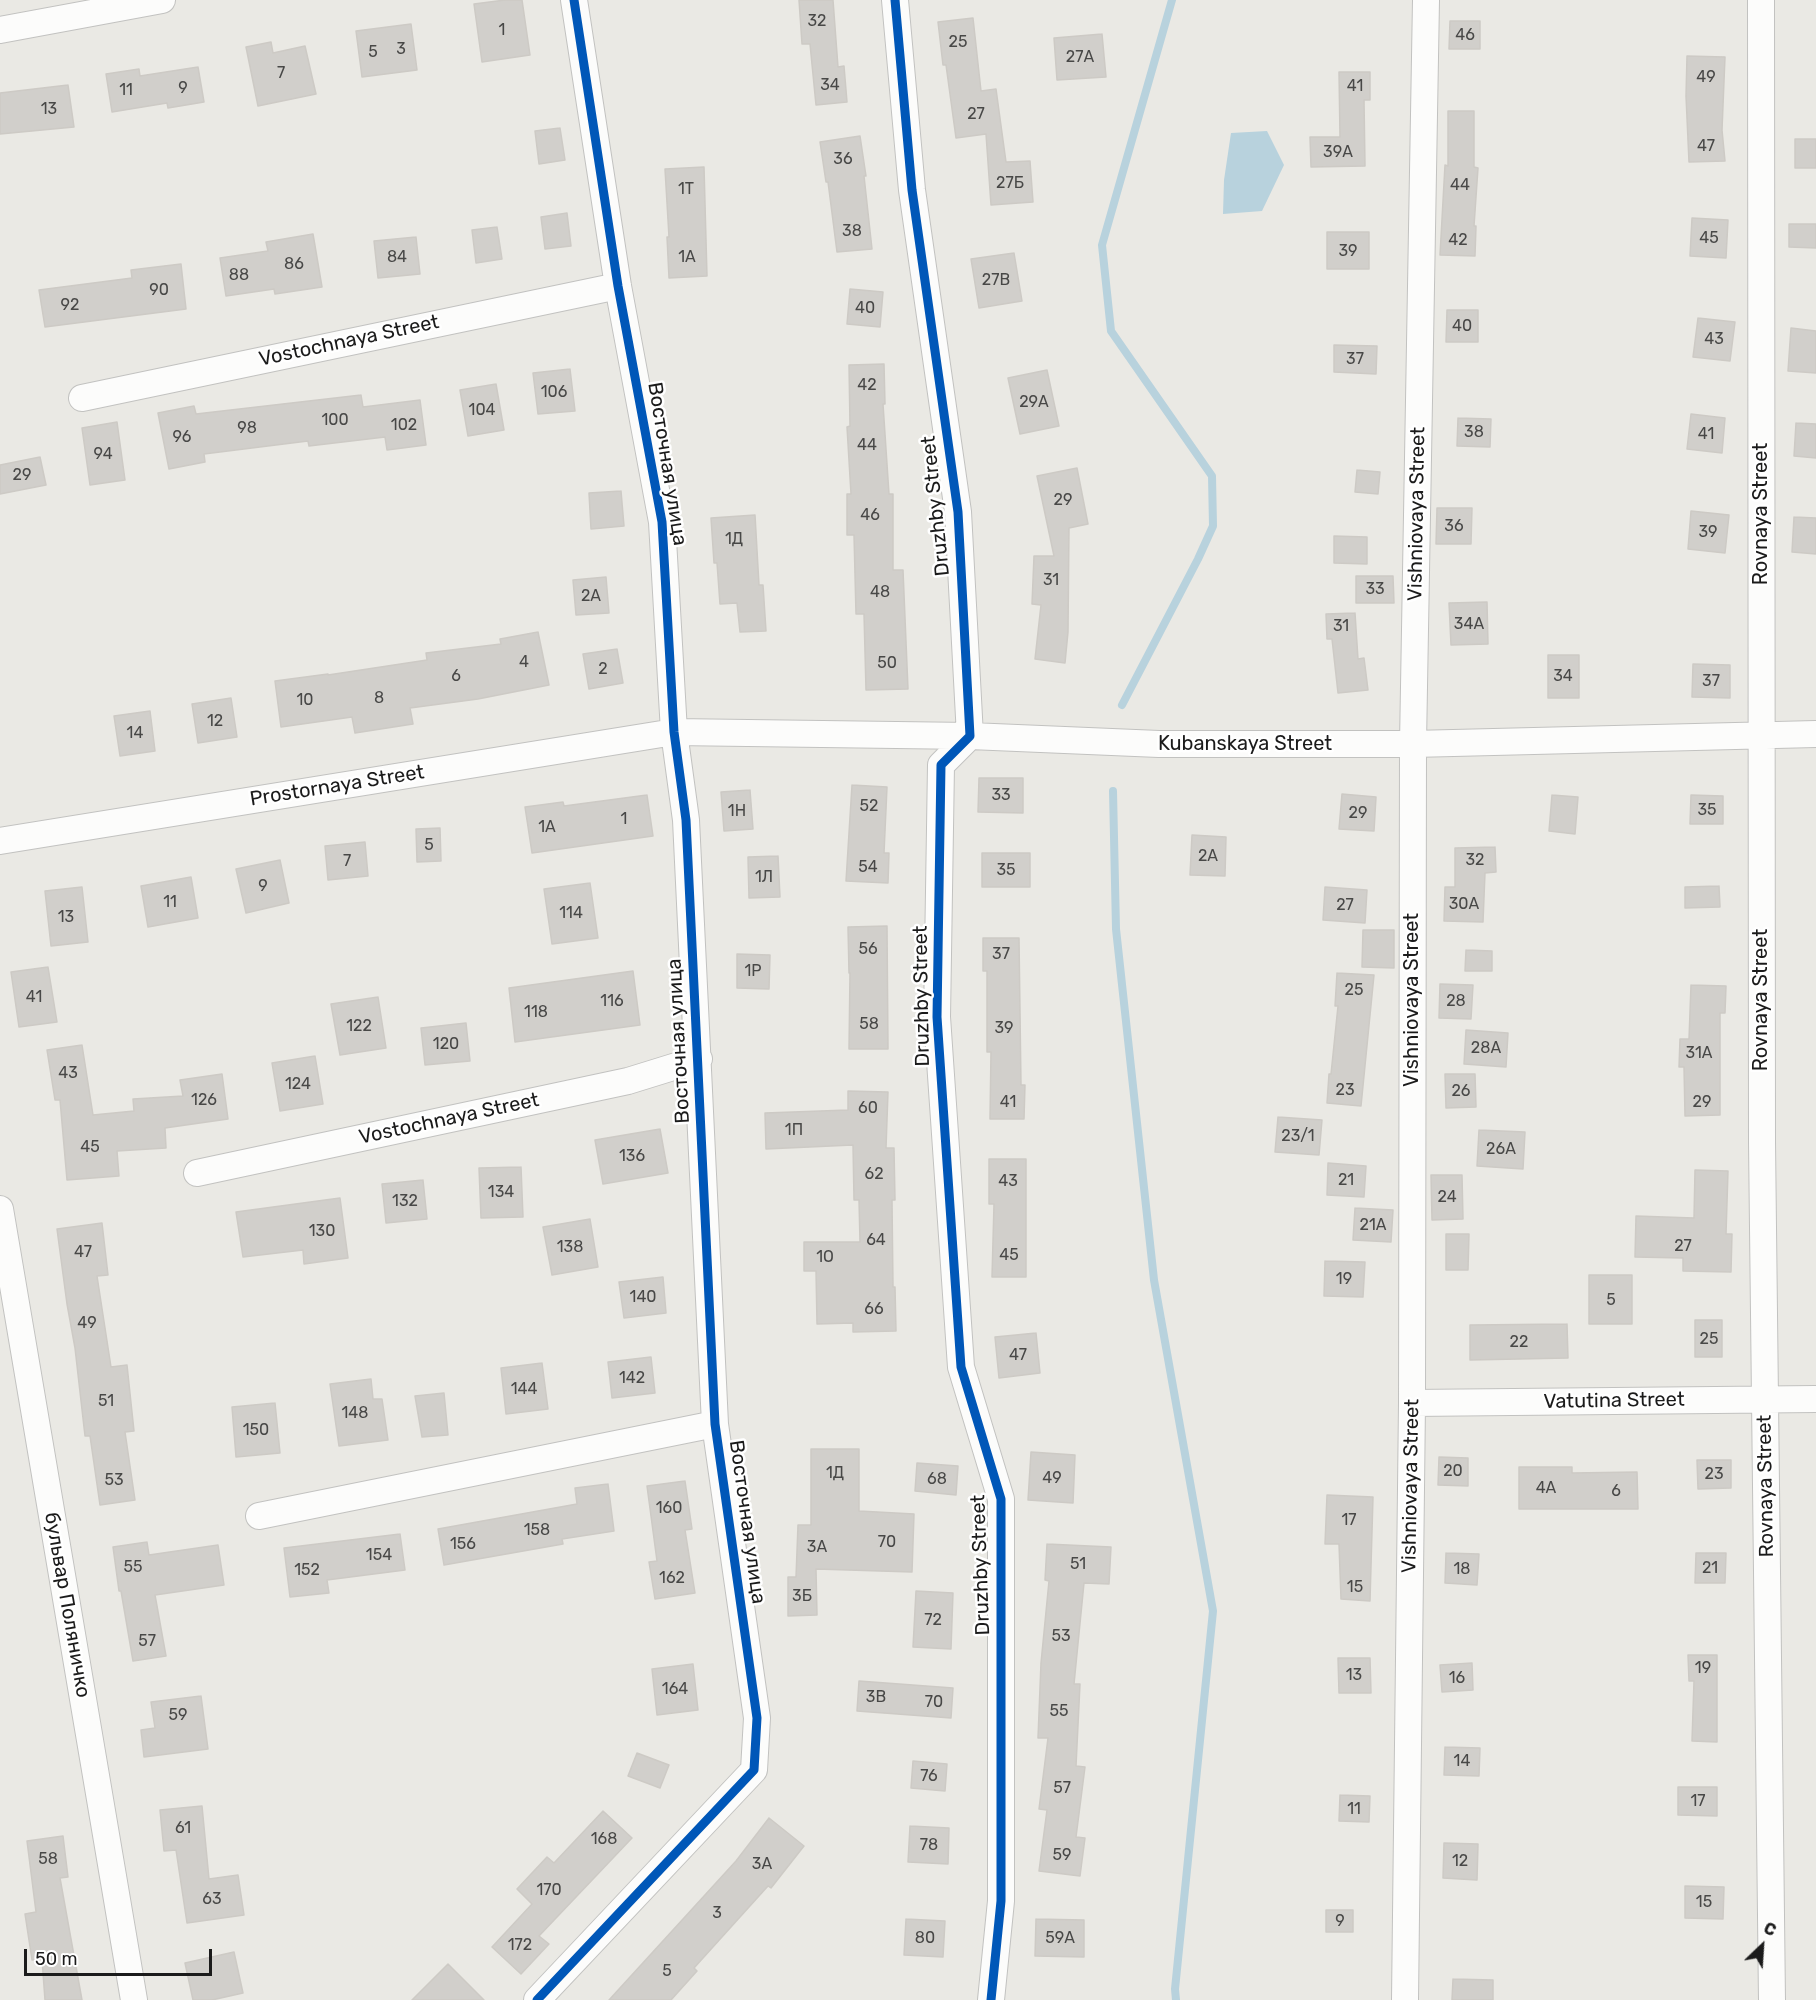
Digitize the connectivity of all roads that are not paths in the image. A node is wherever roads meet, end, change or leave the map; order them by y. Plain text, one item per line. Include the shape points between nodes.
1 (162, 0) edge
2 (574, 0) edge
3 (895, 0) edge
4 (1426, 0) edge
5 (1761, 0) edge
6 (0, 30) edge
7 (618, 286) junction
8 (81, 398) dead end
9 (675, 732) junction
10 (1816, 734) edge
11 (970, 736) junction
12 (1760, 737) junction
13 (1413, 744) junction
14 (0, 841) edge
15 (699, 1059) junction
16 (197, 1173) dead end
17 (0, 1209) edge
18 (1816, 1399) edge
19 (1766, 1400) junction
20 (1412, 1403) junction
21 (715, 1424) junction
22 (259, 1516) dead end
23 (134, 2000) edge
24 (537, 2000) edge
25 (991, 2000) edge
26 (1406, 2000) edge
27 (1772, 2000) edge

1 - 6 street
2 - 7 street, Восточная улица
3 - 11 street, Druzhby Street via 912,190 958,512
4 - 13 street, Vishniovaya Street
5 - 12 street, Rovnaya Street
7 - 8 street, Vostochnaya Street
7 - 9 street, Восточная улица via 662,522
9 - 11 street, Kubanskaya Street
9 - 14 street, Prostornaya Street
9 - 15 street, Восточная улица via 686,820
10 - 12 street, Kubanskaya Street
11 - 13 street, Kubanskaya Street via 1160,744
11 - 25 street, Druzhby Street via 941,765 937,1017 961,1367 1001,1498 1001,1901
12 - 13 street, Kubanskaya Street
12 - 19 street, Rovnaya Street
13 - 20 street, Vishniovaya Street
15 - 16 street, Vostochnaya Street via 628,1081
15 - 21 street, Восточная улица
17 - 23 street, бульвар Поляничко
18 - 19 street, Vatutina Street
19 - 20 street, Vatutina Street
19 - 27 street, Rovnaya Street
20 - 26 street, Vishniovaya Street
21 - 22 street
21 - 24 street, Восточная улица via 757,1718 754,1770

